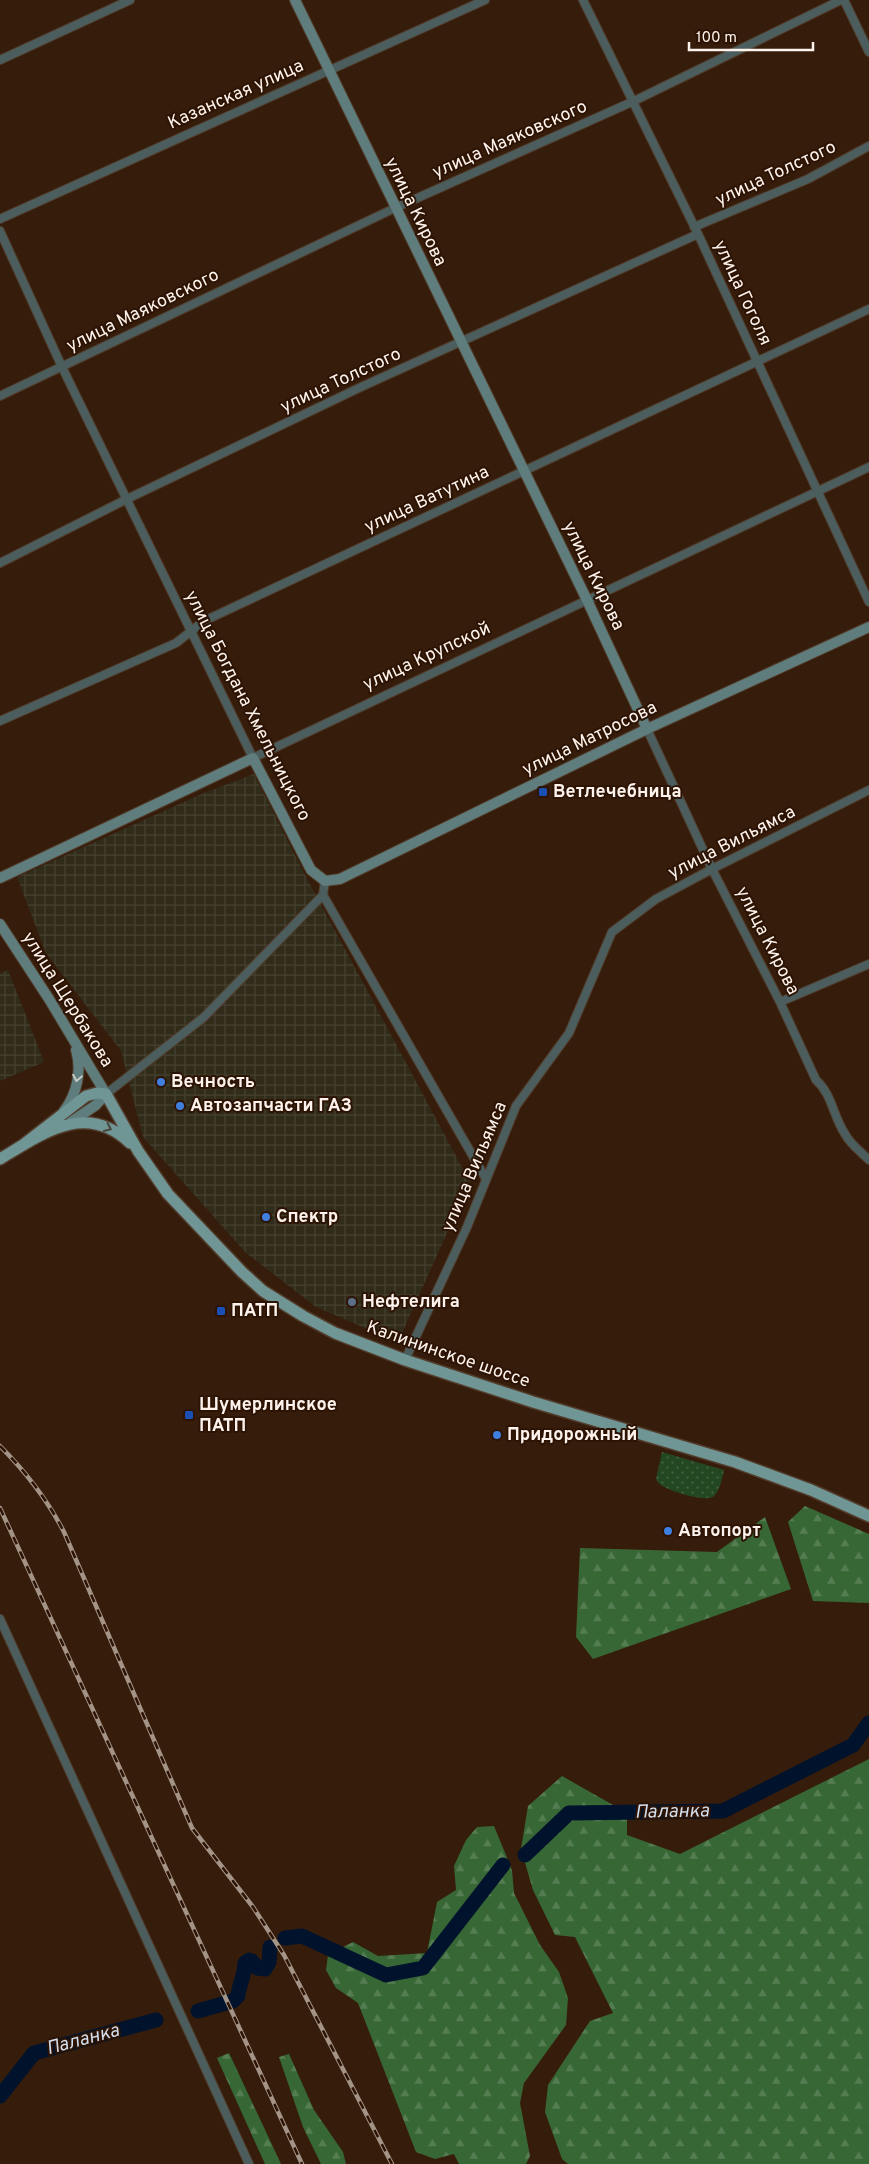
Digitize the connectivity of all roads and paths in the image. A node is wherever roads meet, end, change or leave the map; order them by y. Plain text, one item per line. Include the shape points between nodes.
1 (130, 0) edge
2 (295, 0) edge
3 (485, 0) edge
4 (583, 0) edge
5 (842, 0) edge
6 (869, 52) edge
7 (0, 60) edge
8 (329, 70) junction
9 (634, 101) junction
10 (869, 146) edge
11 (395, 208) junction
12 (0, 219) edge
13 (0, 231) edge
14 (696, 231) junction
15 (869, 309) edge
16 (460, 343) junction
17 (758, 363) junction
18 (62, 367) junction
19 (0, 396) edge
20 (869, 467) edge
21 (523, 471) junction
22 (818, 491) junction
23 (128, 499) junction
24 (0, 564) edge
25 (587, 600) junction
26 (869, 602) edge
27 (869, 626) edge
28 (190, 632) junction
29 (0, 721) edge
30 (648, 729) junction
31 (253, 758) junction
32 (869, 790) edge
33 (712, 869) junction
34 (0, 878) edge
35 (326, 881) junction
36 (323, 895) junction
37 (0, 924) edge
38 (869, 964) edge
39 (780, 1002) junction
40 (74, 1039) junction
41 (106, 1094) junction
42 (61, 1114) junction
43 (71, 1122) junction
44 (24, 1144) junction
45 (138, 1151) junction
46 (0, 1159) edge
47 (869, 1160) edge
48 (486, 1179) junction
49 (405, 1360) junction
50 (869, 1516) edge
51 (0, 1619) edge
52 (249, 2164) edge

1 - 7 street
2 - 8 street, улица Кирова
3 - 8 street, Казанская улица
4 - 9 street, улица Гоголя
5 - 6 street
5 - 9 street, улица Маяковского
8 - 11 street, улица Кирова
8 - 12 street, Казанская улица
9 - 11 street, улица Маяковского
9 - 14 street, улица Гоголя
10 - 14 street, улица Толстого via 808,179
11 - 16 street, улица Кирова
11 - 18 street, улица Маяковского
13 - 18 street, улица Богдана Хмельницкого
14 - 16 street, улица Толстого
14 - 17 street, улица Гоголя
15 - 17 street, улица Ватутина
16 - 21 street, улица Кирова
16 - 23 street, улица Толстого
17 - 21 street, улица Ватутина
17 - 22 street, улица Гоголя
18 - 19 street, улица Маяковского
18 - 23 street, улица Богдана Хмельницкого
20 - 22 street, улица Крупской
21 - 25 street, улица Кирова
21 - 28 street, улица Ватутина via 204,621
22 - 25 street, улица Крупской
22 - 26 street, улица Гоголя
23 - 24 street, улица Толстого
23 - 28 street, улица Богдана Хмельницкого
25 - 30 street, улица Кирова
25 - 31 street, улица Крупской
27 - 30 street, улица Матросова
28 - 29 street, улица Ватутина via 176,643
28 - 31 street, улица Богдана Хмельницкого
30 - 33 street, улица Кирова
30 - 35 street, улица Матросова via 340,879
31 - 34 street, улица Крупской
31 - 35 street, улица Богдана Хмельницкого via 311,870
32 - 33 street, улица Вильямса
33 - 39 street, улица Кирова
33 - 48 street, улица Вильямса via 656,899 612,932 569,1033 516,1106
35 - 36 street
36 - 41 street via 204,1017
36 - 48 street
37 - 40 street, улица Щербакова
38 - 39 street
39 - 47 street, улица Кирова via 816,1080 826,1089 845,1135
40 - 41 street, улица Щербакова
40 -> 42 street via 78,1078 69,1104
41 - 42 main road via 86,1096
41 - 43 street
41 - 45 main road, Калининское шоссе
42 - 44 main road
43 - 44 main road
43 -> 45 main road via 84,1121 107,1127
44 - 46 main road
45 - 49 main road, Калининское шоссе via 168,1194 263,1291 335,1333
48 - 49 street, улица Вильямса
49 - 50 main road, Калининское шоссе via 735,1462
51 - 52 street

